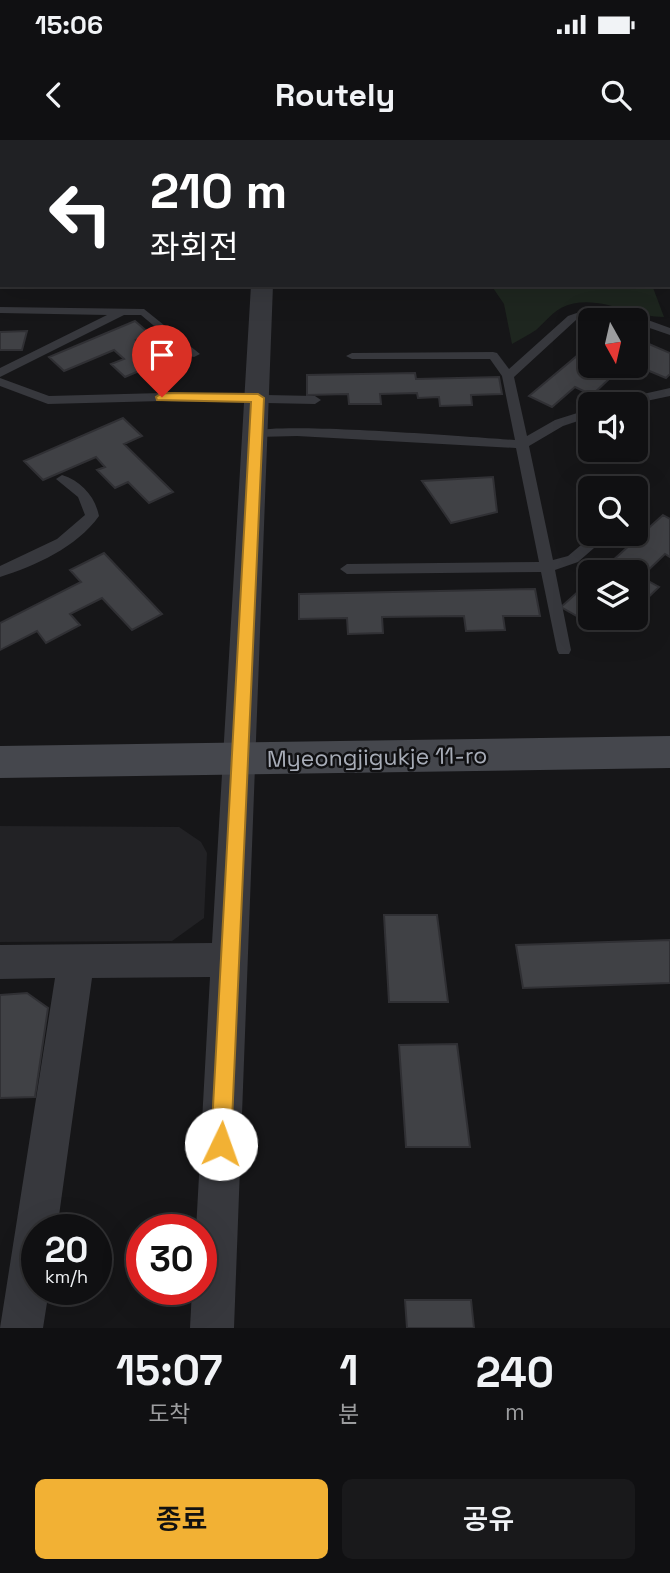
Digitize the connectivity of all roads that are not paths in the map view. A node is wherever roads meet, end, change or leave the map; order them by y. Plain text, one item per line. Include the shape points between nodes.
1 (262, 287) edge
2 (0, 310) edge
3 (124, 311) junction
4 (670, 332) edge
5 (194, 354) dead end
6 (352, 356) dead end
7 (0, 373) edge
8 (508, 376) junction
9 (0, 382) edge
10 (670, 392) edge
11 (648, 397) edge
12 (258, 398) junction
13 (315, 400) dead end
14 (578, 417) edge
15 (256, 433) junction
16 (523, 444) junction
17 (62, 479) dead end
18 (589, 546) edge
19 (547, 567) junction
20 (348, 569) dead end
21 (0, 572) edge
22 (564, 650) dead end
23 (670, 752) edge
24 (241, 759) junction
25 (0, 762) edge
26 (230, 960) junction
27 (76, 961) junction
28 (0, 962) edge
29 (20, 1328) edge
30 (212, 1328) edge

1 - 12 street
2 - 3 lane
3 - 5 lane via 144,312
3 - 7 lane
4 - 8 lane via 619,313 594,310 572,318
6 - 8 lane via 493,355
8 - 16 lane
9 - 12 lane via 48,400
10 - 11 lane
12 - 13 lane
12 - 15 street
14 - 16 lane
15 - 16 lane
15 - 24 street
16 - 19 lane
17 - 21 lane via 80,489 91,504 92,516 83,528 43,553
18 - 19 lane via 573,559
19 - 20 lane
19 - 22 lane
23 - 24 main road, Myeongjigukje 11-ro
24 - 25 main road, Myeongjigukje 11-ro
24 - 26 street
26 - 27 street
26 - 30 street
27 - 28 street
27 - 29 street

